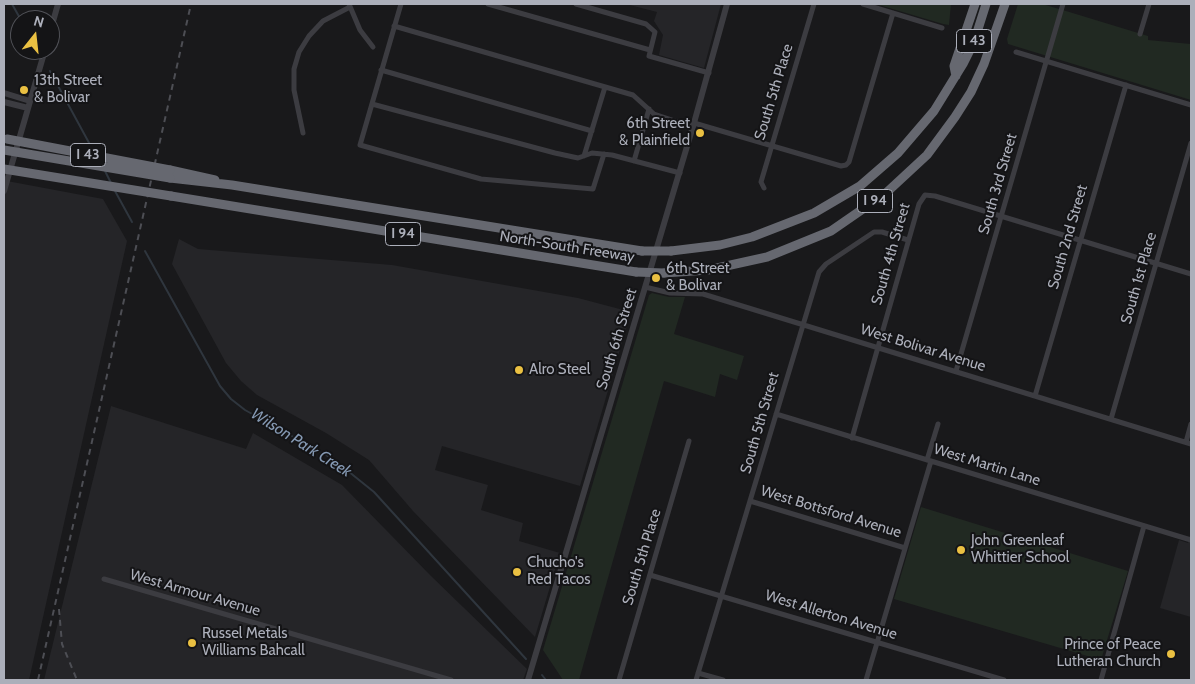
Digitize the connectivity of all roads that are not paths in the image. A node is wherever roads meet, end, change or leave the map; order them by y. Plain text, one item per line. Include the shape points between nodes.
1 (401, 4) edge
2 (488, 4) edge
3 (576, 4) edge
4 (727, 4) edge
5 (814, 4) edge
6 (863, 4) edge
7 (975, 4) edge
8 (986, 4) edge
9 (1005, 4) edge
10 (1012, 4) edge
11 (1063, 4) edge
12 (1149, 4) edge
13 (350, 6) edge
14 (893, 13) junction
15 (1001, 18) junction
16 (394, 26) junction
17 (942, 28) dead end
18 (1140, 34) dead end
19 (373, 47) dead end
20 (650, 50) junction
21 (1016, 52) dead end
22 (42, 60) edge
23 (1047, 61) junction
24 (381, 70) junction
25 (709, 73) junction
26 (956, 76) junction
27 (1126, 85) junction
28 (605, 87) junction
29 (4, 93) edge
30 (30, 101) junction
31 (4, 102) edge
32 (372, 104) junction
33 (1191, 105) edge
34 (28, 108) junction
35 (649, 109) junction
36 (694, 125) junction
37 (592, 131) junction
38 (303, 133) dead end
39 (5, 138) edge
40 (1191, 143) edge
41 (771, 146) junction
42 (4, 150) edge
43 (604, 154) junction
44 (584, 156) junction
45 (634, 161) junction
46 (4, 169) edge
47 (680, 173) junction
48 (170, 174) junction
49 (764, 188) dead end
50 (4, 191) edge
51 (1002, 216) junction
52 (908, 240) junction
53 (1080, 240) junction
54 (1156, 263) junction
55 (1191, 274) edge
56 (645, 288) junction
57 (802, 325) junction
58 (877, 348) junction
59 (956, 371) junction
60 (1035, 396) junction
61 (776, 414) junction
62 (1111, 419) junction
63 (938, 424) dead end
64 (1191, 424) edge
65 (852, 438) junction
66 (689, 441) dead end
67 (1189, 443) edge
68 (929, 460) junction
69 (750, 501) junction
70 (1144, 526) junction
71 (1191, 540) edge
72 (905, 548) junction
73 (650, 576) junction
74 (104, 579) dead end
75 (722, 596) junction
76 (877, 642) junction
77 (698, 673) junction
78 (451, 680) edge
79 (528, 680) edge
80 (619, 680) edge
81 (696, 680) edge
82 (723, 680) edge
83 (866, 680) edge
84 (1004, 680) edge
85 (1101, 680) edge

1 - 16 street
2 - 20 street
3 - 20 street via 646,24 655,32
4 - 25 street, South 6th Street
5 - 41 street, South 5th Place
6 - 14 street
7 - 26 highway via 954,66
8 - 26 highway, North-South Freeway / I 43 via 974,42
9 - 15 highway, North-South Freeway / I 94
10 - 15 highway
11 - 23 street, South 3rd Street
12 - 18 street
13 - 19 street via 360,30
13 - 38 street via 322,21 300,52 294,69 294,90
14 - 17 street
14 - 41 street via 849,162 841,166
15 - 46 highway, North-South Freeway / I 94, bridge via 971,92 955,117 927,155 886,193 831,231 767,257 708,270 664,274 636,272
16 - 24 street
16 - 28 street
20 - 25 street via 648,56
21 - 23 street
22 - 30 street
23 - 27 street
23 - 51 street, South 3rd Street
24 - 32 street
24 - 37 street
25 - 36 street, South 6th Street
26 - 48 highway, North-South Freeway / I 94, bridge via 934,111 881,169 840,198 790,224 720,245 642,251
27 - 33 street
27 - 53 street, South 2nd Street
28 - 35 street via 633,95
28 - 37 street
29 - 30 street
30 - 34 street
31 - 34 street
32 - 43 street via 360,145 481,178 593,189
32 - 44 street via 509,142 578,158
34 - 50 street
35 - 36 street via 654,114
35 - 45 street
36 - 41 street
36 - 47 street, South 6th Street
37 - 44 street
39 - 48 highway, I 43, bridge
40 - 54 street, South 1st Place
41 - 49 street, South 5th Place via 762,182
42 - 48 highway, North-South Freeway / I 94, bridge
43 - 44 street
43 - 45 street
45 - 47 street
47 - 56 street, South 6th Street
51 - 52 street, South 4th Street via 925,195 920,200
51 - 53 street
51 - 59 street, South 3rd Street
52 - 57 street, South 5th Street via 874,232 826,264 817,276
52 - 58 street, South 4th Street
53 - 54 street
53 - 60 street, South 2nd Street
54 - 55 street
54 - 62 street, South 1st Place
56 - 57 street, West Bolivar Avenue via 703,294
56 - 79 street, South 6th Street
57 - 58 street, West Bolivar Avenue
57 - 61 street, South 5th Street
58 - 59 street, West Bolivar Avenue
58 - 65 street, South 4th Street
59 - 60 street, West Bolivar Avenue
60 - 62 street, West Bolivar Avenue
61 - 65 street, West Martin Lane
61 - 69 street, South 5th Street
62 - 67 street, West Bolivar Avenue
63 - 68 street
64 - 67 street
65 - 68 street, West Martin Lane
66 - 73 street, South 5th Place
68 - 70 street, West Martin Lane
68 - 72 street
69 - 72 street, West Bottsford Avenue
69 - 75 street, South 5th Street
70 - 71 street, West Martin Lane
70 - 85 street
72 - 76 street
73 - 75 street, West Allerton Avenue
73 - 80 street, South 5th Place
74 - 78 street, West Armour Avenue
75 - 76 street, West Allerton Avenue
75 - 77 street, South 5th Street
76 - 83 street
76 - 84 street, West Allerton Avenue
77 - 81 street, South 5th Street
77 - 82 street

